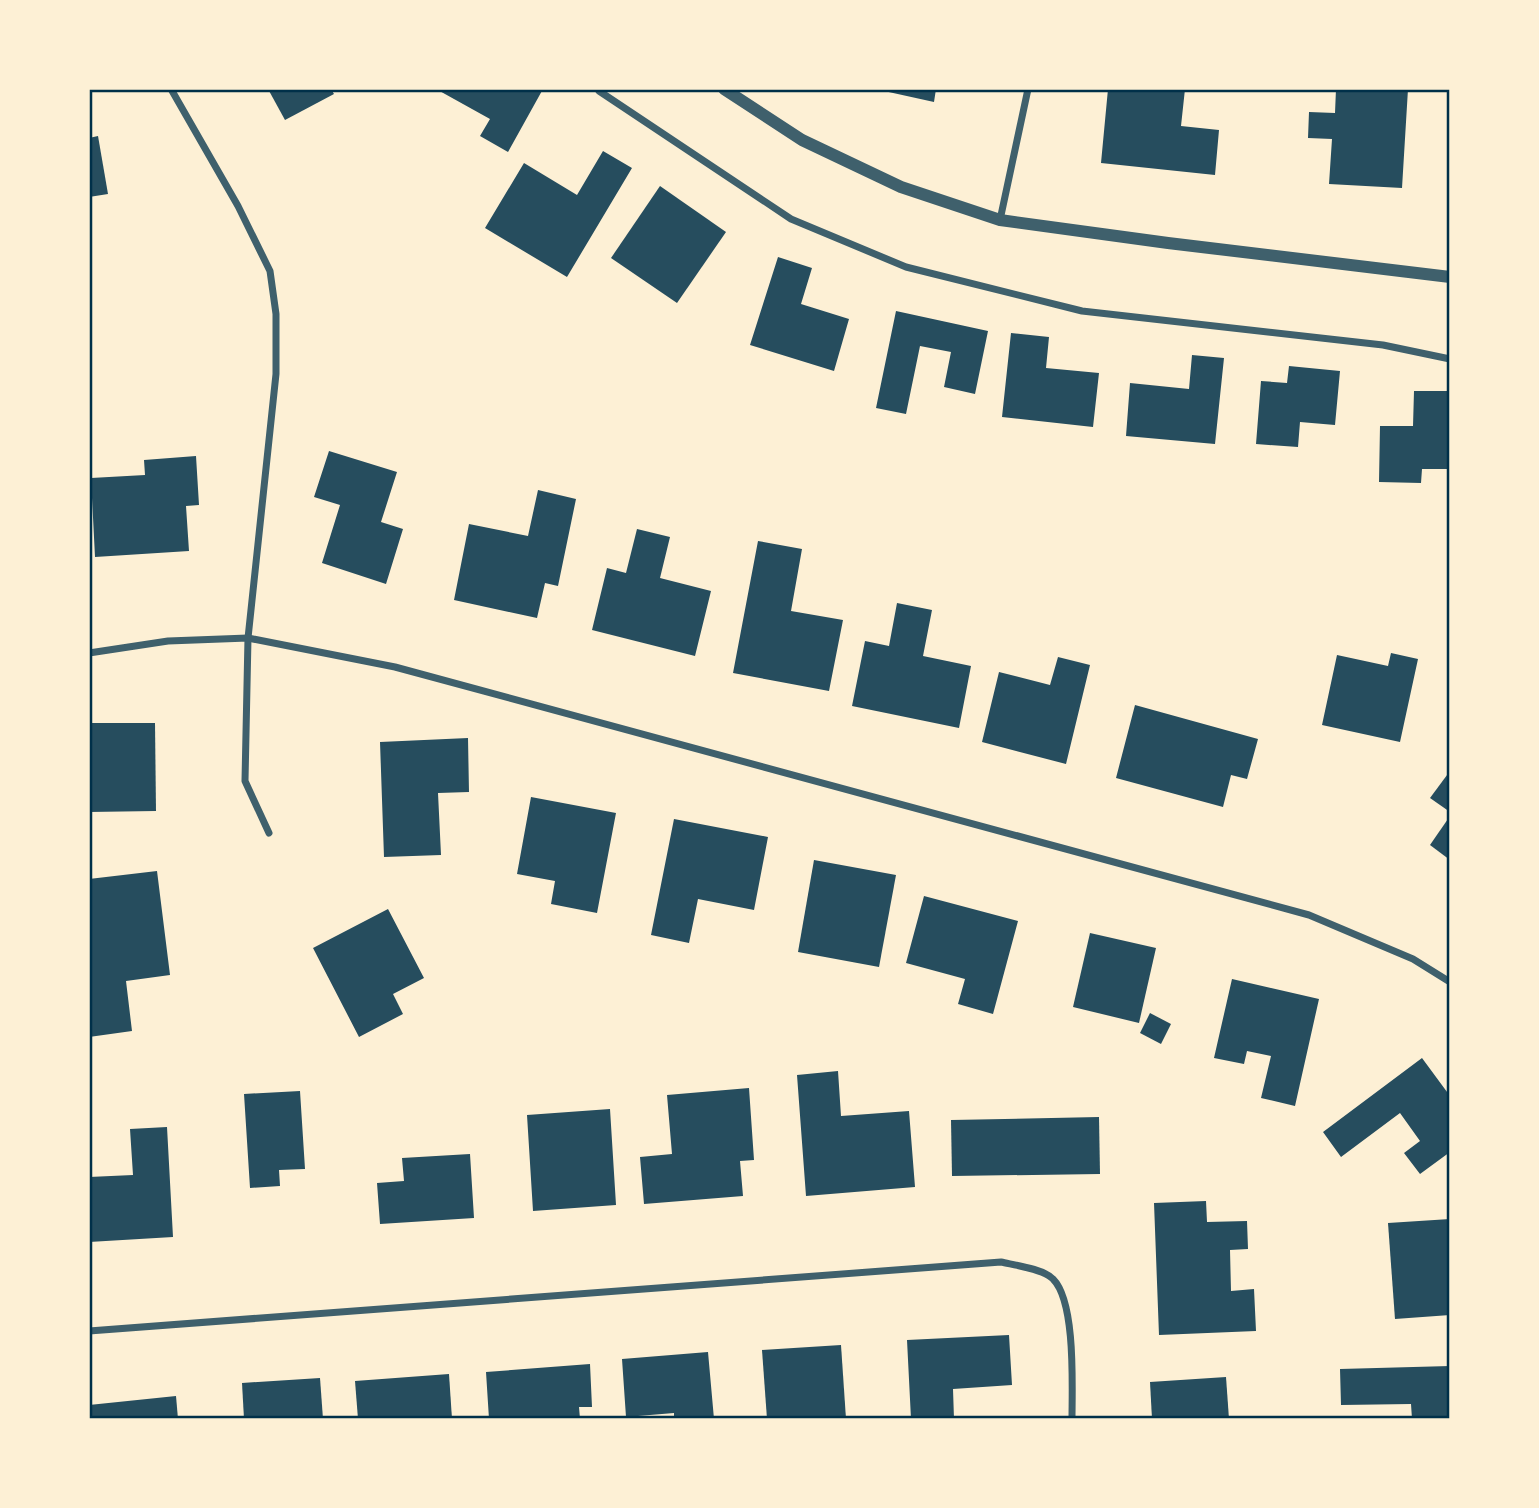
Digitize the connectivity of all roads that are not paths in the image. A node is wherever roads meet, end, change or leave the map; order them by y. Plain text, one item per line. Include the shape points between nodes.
1 (171, 89) edge
2 (600, 89) edge
3 (724, 89) edge
4 (1028, 89) edge
5 (1000, 220) junction
6 (1450, 277) edge
7 (1450, 359) edge
8 (248, 638) junction
9 (89, 653) edge
10 (269, 833) dead end
11 (1450, 982) edge
12 (89, 1331) edge
13 (1072, 1419) edge

1 - 8 street via 270,271 276,374
2 - 7 street via 790,219 906,267 1082,311 1383,345
3 - 5 street via 815,146 901,187
4 - 5 street
5 - 6 street
8 - 9 street via 168,641
8 - 10 street via 245,780
8 - 11 street via 409,670 1309,915 1413,959
12 - 13 street via 1001,1262 1053,1279 1064,1300 1072,1339

